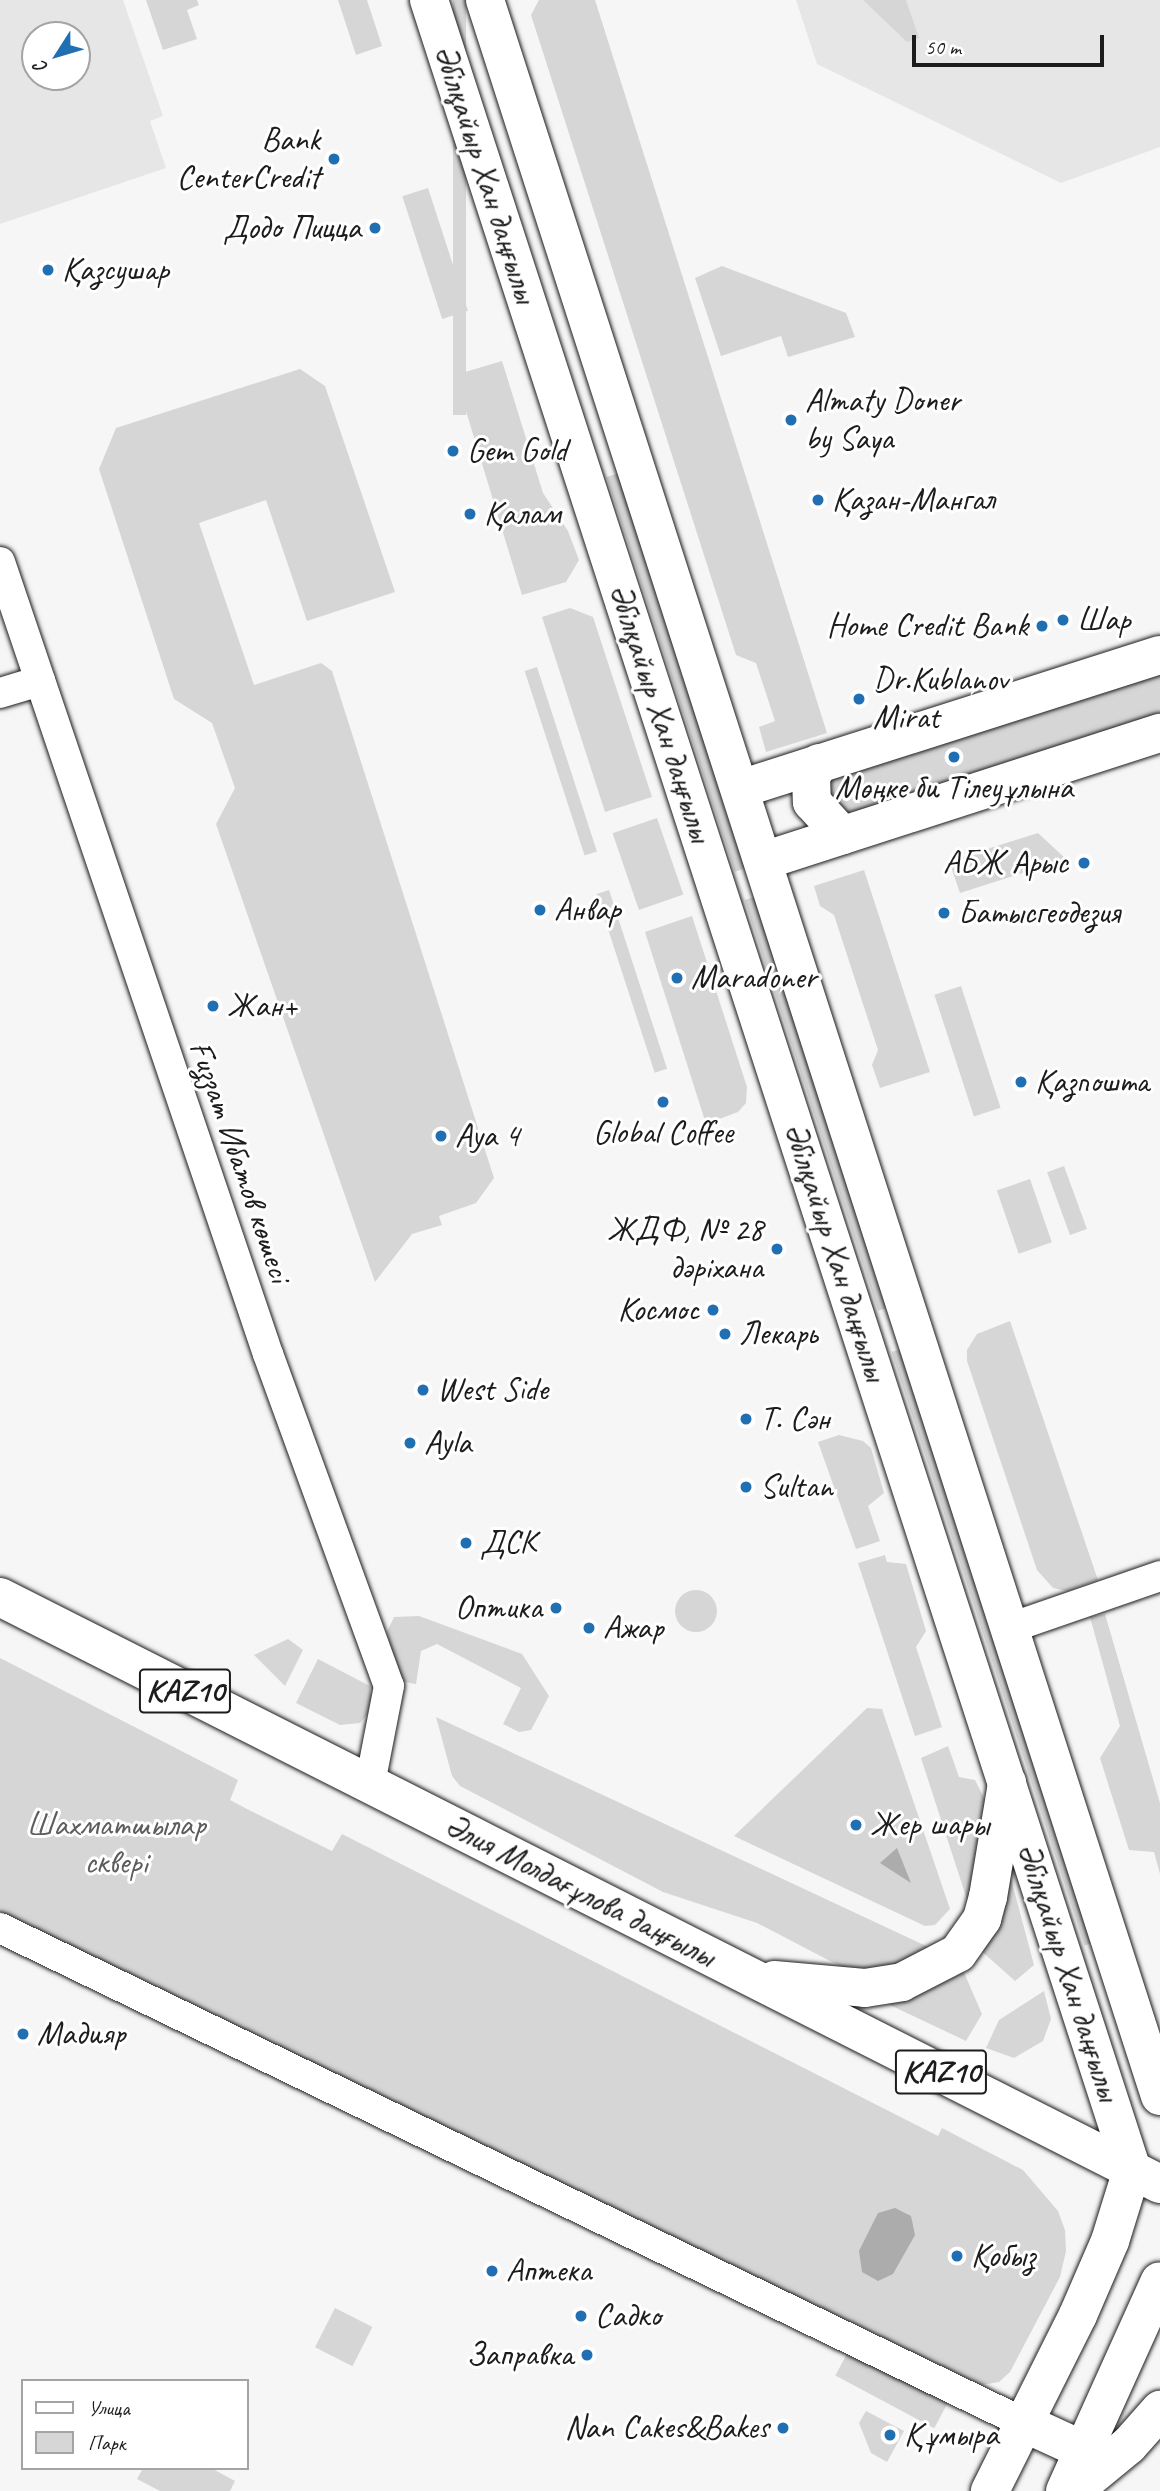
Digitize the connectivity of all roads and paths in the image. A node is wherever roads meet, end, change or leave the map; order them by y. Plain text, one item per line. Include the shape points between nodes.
1 (429, 0) edge
2 (485, 0) edge
3 (621, 419) junction
4 (571, 438) junction
5 (0, 562) edge
6 (1160, 655) edge
7 (40, 681) junction
8 (0, 693) edge
9 (1160, 733) edge
10 (819, 763) junction
11 (740, 789) junction
12 (842, 835) junction
13 (763, 861) junction
14 (915, 1336) junction
15 (866, 1349) junction
16 (1160, 1576) edge
17 (0, 1597) edge
18 (1010, 1628) junction
19 (1007, 1783) junction
20 (370, 1784) junction
21 (0, 1928) edge
22 (748, 1977) junction
23 (1160, 2096) edge
24 (1146, 2177) edge
25 (1160, 2281) edge
26 (1160, 2410) edge
27 (1024, 2423) junction
28 (1085, 2452) junction
29 (990, 2491) edge
30 (1065, 2491) edge
31 (1073, 2491) edge

1 - 4 main road, Әбілқайыр Хан даңғылы
2 - 3 main road, Әбілқайыр Хан даңғылы
3 - 4 main road
3 - 11 main road, Әбілқайыр Хан даңғылы
4 - 15 main road, Әбілқайыр Хан даңғылы
5 - 7 street, Ғиззат Ибатов көшесі
6 - 10 main road
7 - 8 street
7 - 20 street, Ғиззат Ибатов көшесі via 268,1354 388,1686
9 - 12 main road
10 - 11 main road
10 - 12 main road via 811,777 812,802
11 - 13 main road, Әбілқайыр Хан даңғылы
12 - 13 main road
13 - 14 main road, Әбілқайыр Хан даңғылы
14 - 15 main road
14 - 18 main road, Әбілқайыр Хан даңғылы
15 - 19 main road, Әбілқайыр Хан даңғылы
16 - 18 street
17 - 20 main road, Әлия Молдағұлова даңғылы / KAZ10
18 - 23 main road, Әбілқайыр Хан даңғылы
19 - 22 main road via 982,1919 958,1953 902,1982 865,1988
19 - 24 main road, Әбілқайыр Хан даңғылы
20 - 22 main road, Әлия Молдағұлова даңғылы / KAZ10
21 - 27 street
22 - 24 main road, Әлия Молдағұлова даңғылы / KAZ10
24 - 27 main road via 1110,2241
25 - 28 main road
26 - 31 main road via 1129,2445
27 - 28 main road
27 - 29 main road
28 - 30 main road

